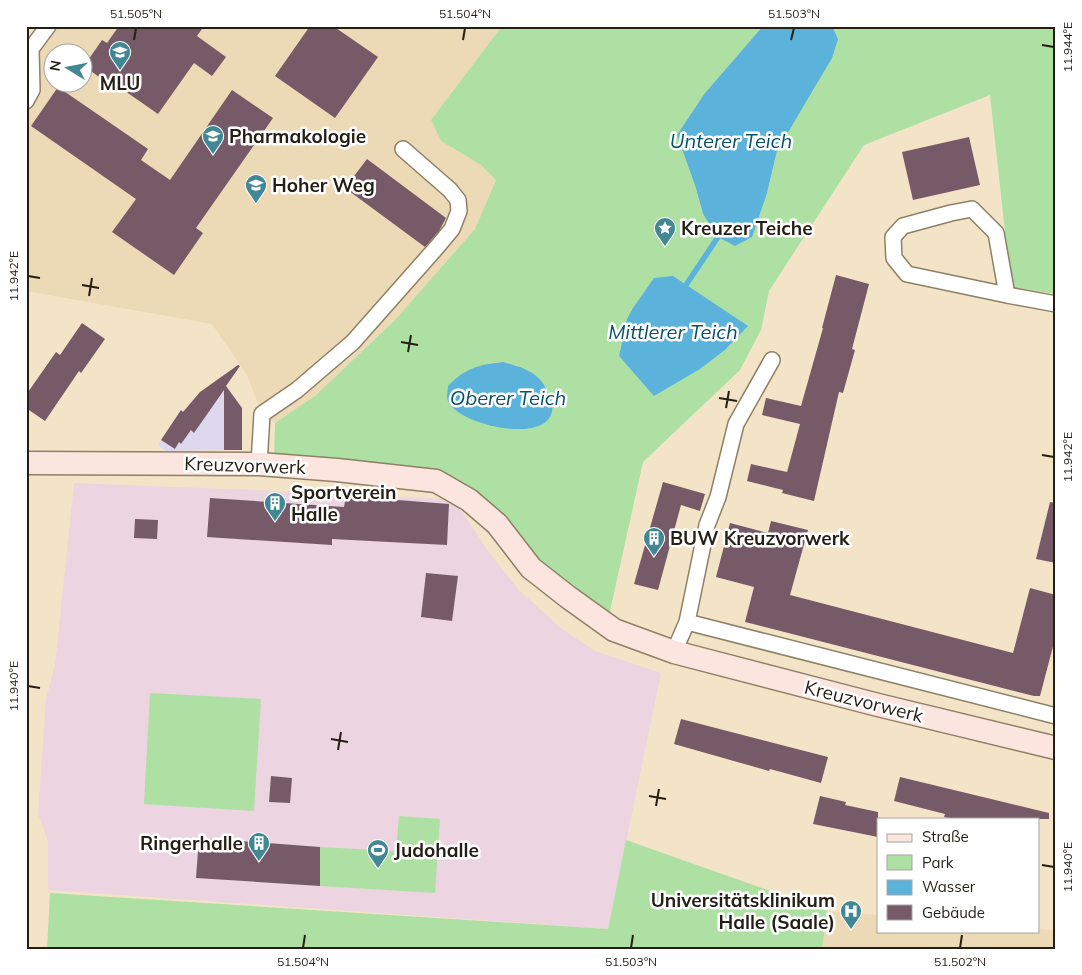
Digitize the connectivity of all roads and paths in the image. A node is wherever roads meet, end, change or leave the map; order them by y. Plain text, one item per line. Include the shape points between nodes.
1 (48, 26) edge
2 (26, 101) edge
3 (403, 149) dead end
4 (1006, 296) junction
5 (1056, 304) edge
6 (772, 360) dead end
7 (26, 464) edge
8 (258, 464) junction
9 (687, 622) junction
10 (674, 652) junction
11 (1056, 716) edge
12 (1055, 744) edge

1 - 2 street via 31,49 32,90
3 - 8 street via 454,194 459,212 452,229 353,342 297,390 262,414
4 - 4 street via 908,274 894,258 892,238 903,226 972,209 996,233
4 - 5 street
6 - 9 street via 736,424 718,497 707,525
7 - 8 street, Kreuzvorwerk
8 - 10 street, Kreuzvorwerk via 436,481 469,500 497,524 531,568 568,597 614,630
9 - 10 street
9 - 11 street, Kreuzvorwerk
10 - 12 street, Kreuzvorwerk via 878,705

